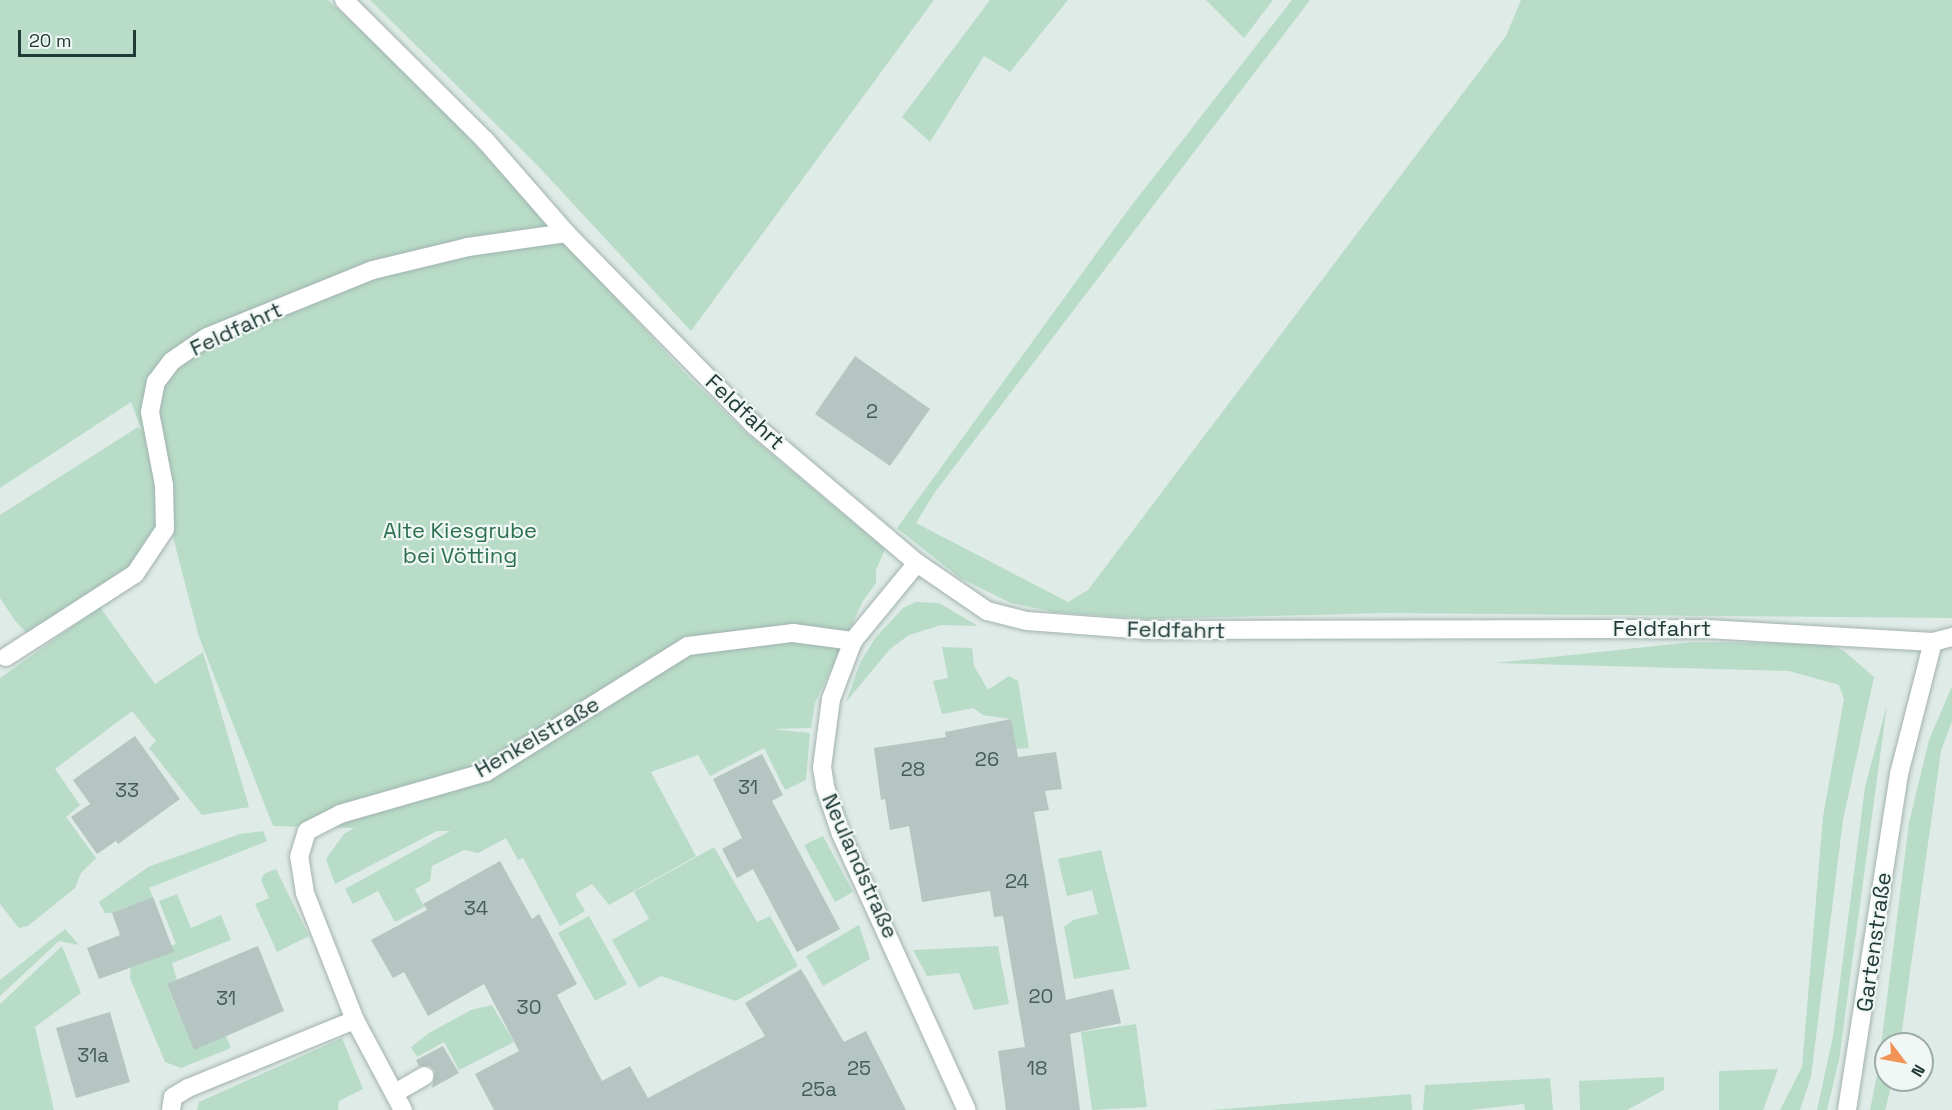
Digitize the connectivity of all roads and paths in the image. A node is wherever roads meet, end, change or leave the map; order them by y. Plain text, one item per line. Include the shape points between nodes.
1 (344, 0) edge
2 (566, 232) junction
3 (917, 563) junction
4 (1952, 637) edge
5 (853, 641) junction
6 (1933, 642) junction
7 (6, 657) dead end
8 (355, 1020) junction
9 (425, 1076) dead end
10 (394, 1093) junction
11 (171, 1110) edge
12 (404, 1110) edge
13 (967, 1110) edge
14 (1847, 1110) edge

1 - 2 street, Feldfahrt via 485,140
2 - 3 street, Feldfahrt via 754,425
2 - 7 street, Feldfahrt via 468,247 373,270 207,338 172,361 156,382 150,412 164,485 165,529 135,574
3 - 5 street, Neulandstraße
3 - 6 street, Feldfahrt via 987,611 1036,622 1216,631 1707,629
4 - 6 street, Feldfahrt
5 - 8 street, Henkelstraße via 793,633 688,646 486,771 340,814 307,831 299,857 305,893
5 - 13 street, Neulandstraße via 831,699 823,754 825,787 842,834
6 - 14 street, Gartenstraße via 1899,774
8 - 10 street, Henkelstraße
8 - 11 street via 188,1088 173,1097
9 - 10 street
10 - 12 street, Henkelstraße

